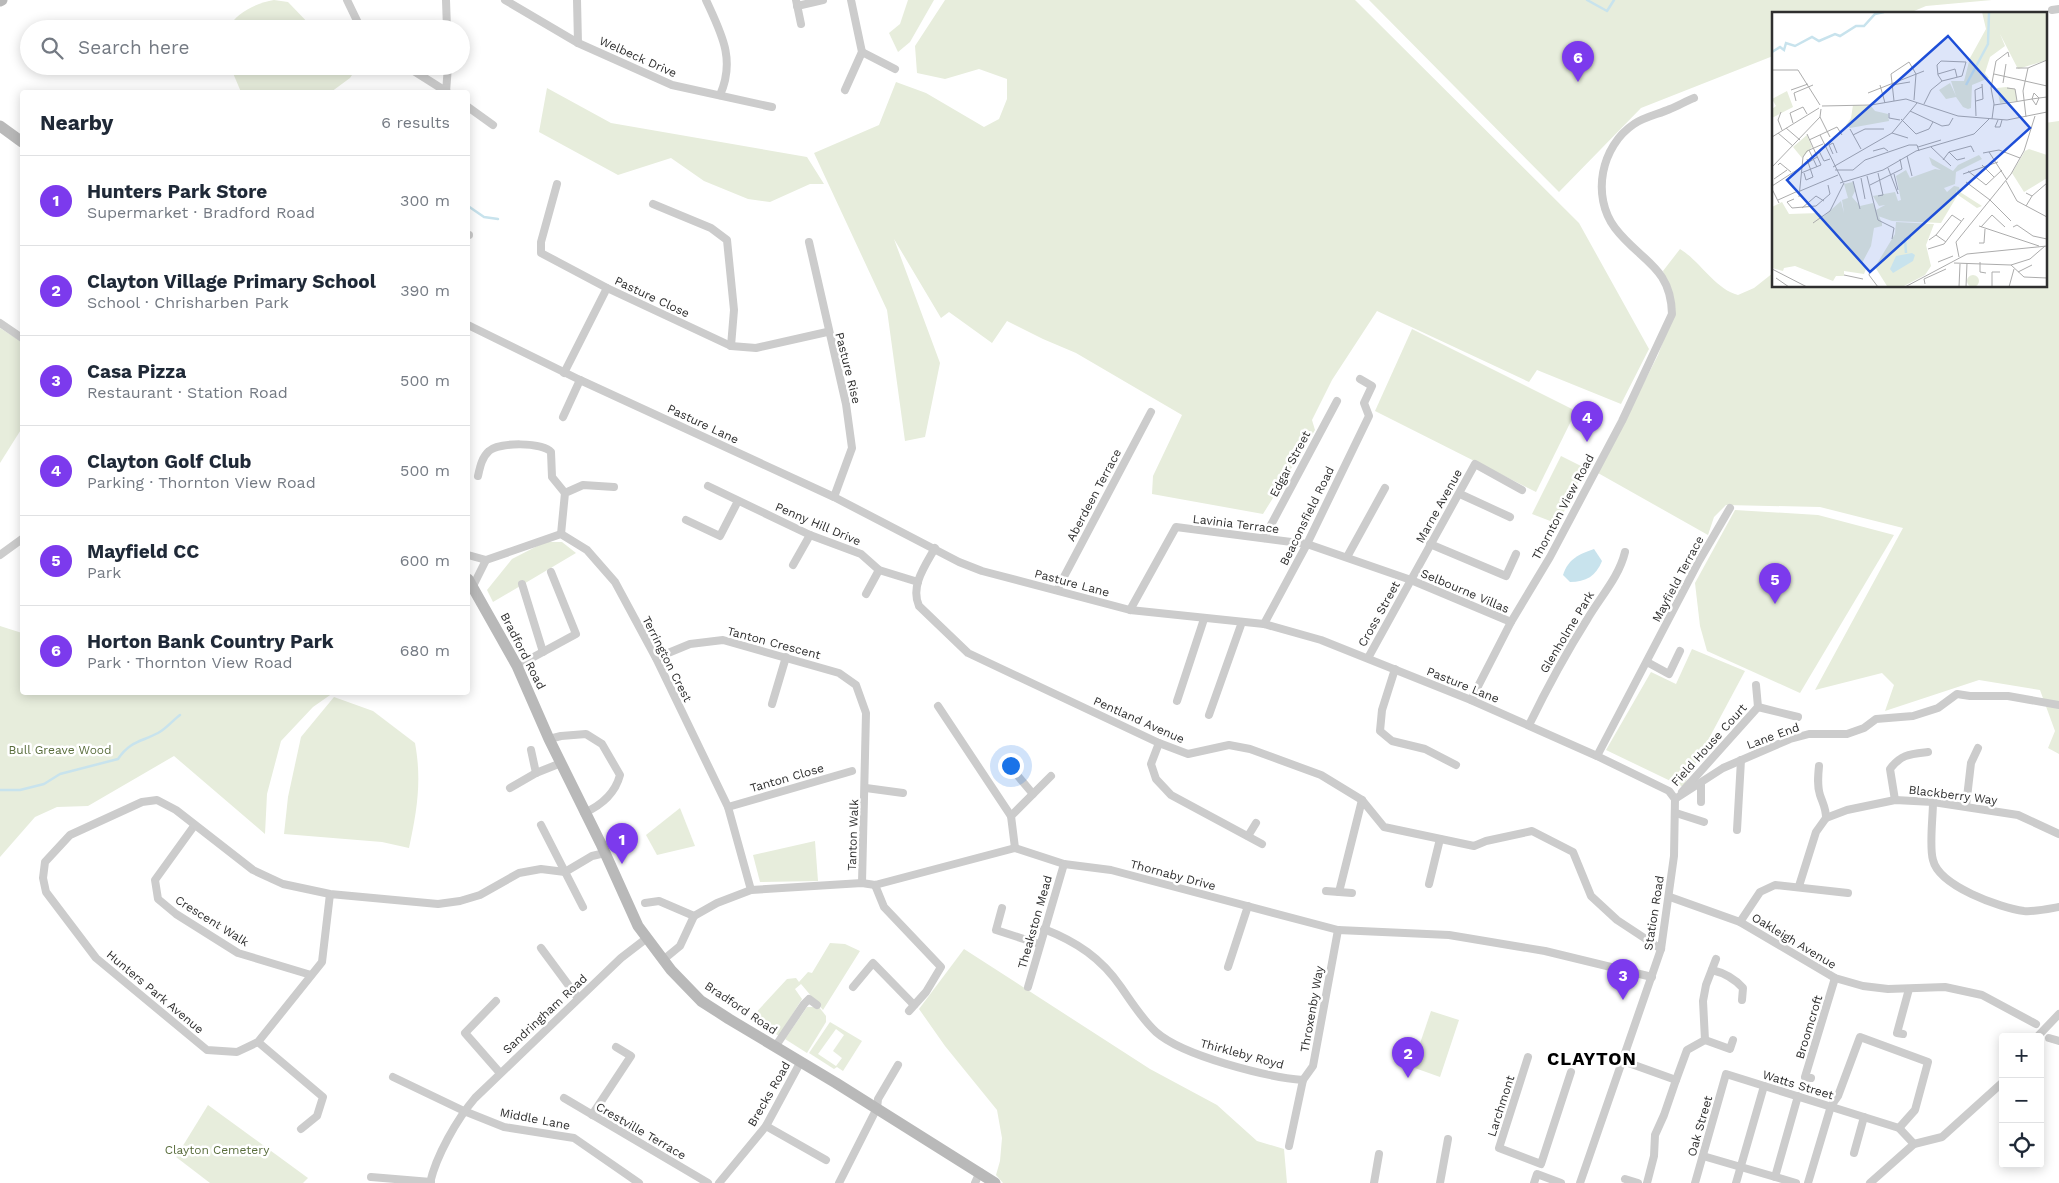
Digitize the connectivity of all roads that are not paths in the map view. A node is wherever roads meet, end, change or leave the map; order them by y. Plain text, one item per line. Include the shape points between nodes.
1 (346, 0) edge
2 (446, 0) edge
3 (505, 0) edge
4 (577, 0) edge
5 (706, 0) edge
6 (823, 0) edge
7 (851, 0) edge
8 (797, 3) edge
9 (356, 20) edge
10 (447, 20) edge
11 (801, 24) dead end
12 (578, 42) junction
13 (862, 52) junction
14 (896, 69) dead end
15 (420, 75) edge
16 (448, 75) edge
17 (444, 90) edge
18 (447, 90) edge
19 (845, 90) dead end
20 (720, 95) junction
21 (1694, 98) dead end
22 (772, 106) dead end
23 (470, 109) edge
24 (0, 126) edge
25 (493, 126) dead end
26 (20, 141) edge
27 (557, 184) dead end
28 (653, 204) dead end
29 (809, 242) dead end
30 (607, 288) junction
31 (0, 322) edge
32 (470, 326) edge
33 (827, 332) junction
34 (20, 335) edge
35 (731, 346) junction
36 (564, 373) junction
37 (1360, 378) dead end
38 (580, 380) junction
39 (1337, 401) dead end
40 (1151, 412) dead end
41 (563, 417) dead end
42 (478, 476) dead end
43 (614, 486) dead end
44 (708, 486) dead end
45 (1385, 488) dead end
46 (1522, 490) dead end
47 (565, 493) junction
48 (1460, 494) junction
49 (834, 497) junction
50 (738, 501) junction
51 (1730, 508) dead end
52 (1510, 517) dead end
53 (686, 520) dead end
54 (560, 534) junction
55 (810, 535) junction
56 (1264, 538) junction
57 (20, 540) edge
58 (1308, 544) junction
59 (1430, 544) junction
60 (935, 548) junction
61 (1625, 552) dead end
62 (1516, 554) dead end
63 (0, 555) edge
64 (470, 556) edge
65 (1347, 557) junction
66 (486, 560) junction
67 (794, 565) dead end
68 (879, 570) junction
69 (551, 572) dead end
70 (1411, 580) junction
71 (470, 582) edge
72 (918, 582) junction
73 (522, 584) dead end
74 (1058, 590) junction
75 (866, 594) dead end
76 (1130, 610) junction
77 (1204, 619) junction
78 (1242, 622) junction
79 (1511, 622) junction
80 (1264, 624) junction
81 (1680, 651) dead end
82 (542, 652) junction
83 (786, 657) junction
84 (656, 658) junction
85 (1368, 658) junction
86 (1647, 662) junction
87 (517, 666) junction
88 (1395, 670) junction
89 (856, 685) joint
90 (1756, 685) dead end
91 (1471, 700) junction
92 (1177, 701) dead end
93 (772, 704) dead end
94 (2059, 705) edge
95 (938, 706) dead end
96 (1758, 707) junction
97 (1209, 715) dead end
98 (1798, 717) dead end
99 (1529, 726) junction
100 (549, 739) junction
101 (1159, 744) junction
102 (1978, 748) dead end
103 (531, 750) dead end
104 (1928, 752) dead end
105 (1598, 756) junction
106 (1741, 760) junction
107 (561, 763) junction
108 (1007, 764) dead end
109 (1456, 765) dead end
110 (1819, 766) dead end
111 (852, 771) dead end
112 (536, 773) junction
113 (1051, 776) dead end
114 (1701, 784) junction
115 (510, 788) dead end
116 (866, 788) junction
117 (902, 793) dead end
118 (1033, 794) junction
119 (1675, 799) junction
120 (1362, 800) junction
121 (1895, 800) junction
122 (1701, 802) dead end
123 (1933, 802) junction
124 (1966, 806) junction
125 (728, 807) junction
126 (584, 813) junction
127 (1676, 813) junction
128 (1011, 816) junction
129 (1826, 818) junction
130 (1704, 822) dead end
131 (1256, 823) dead end
132 (541, 825) dead end
133 (194, 826) junction
134 (1737, 830) dead end
135 (2059, 834) edge
136 (1248, 836) junction
137 (1440, 839) junction
138 (1262, 844) dead end
139 (1015, 848) junction
140 (604, 853) junction
141 (1064, 864) junction
142 (565, 872) junction
143 (862, 883) junction
144 (875, 884) junction
145 (1428, 884) dead end
146 (1799, 886) junction
147 (751, 890) junction
148 (1326, 891) dead end
149 (1339, 892) junction
150 (1352, 893) dead end
151 (1848, 893) dead end
152 (330, 894) junction
153 (1670, 897) junction
154 (645, 903) dead end
155 (1248, 906) junction
156 (583, 907) dead end
157 (2059, 907) edge
158 (1002, 908) dead end
159 (694, 916) junction
160 (1740, 922) junction
161 (1044, 929) junction
162 (1338, 930) junction
163 (647, 938) junction
164 (1039, 944) junction
165 (541, 948) dead end
166 (1662, 949) junction
167 (1716, 959) dead end
168 (663, 960) junction
169 (1228, 967) dead end
170 (1712, 970) junction
171 (311, 975) junction
172 (1652, 977) junction
173 (1835, 978) junction
174 (1752, 986) dead end
175 (853, 987) dead end
176 (1028, 987) dead end
177 (1743, 988) junction
178 (1909, 989) junction
179 (803, 992) dead end
180 (578, 998) junction
181 (809, 999) junction
182 (1742, 1000) dead end
183 (496, 1001) dead end
184 (817, 1005) dead end
185 (2059, 1014) edge
186 (2036, 1024) dead end
187 (2042, 1033) edge
188 (1902, 1034) dead end
189 (2049, 1038) dead end
190 (1705, 1040) junction
191 (1734, 1040) dead end
192 (2059, 1041) edge
193 (258, 1042) junction
194 (616, 1047) dead end
195 (775, 1048) junction
196 (1528, 1057) dead end
197 (1623, 1061) junction
198 (800, 1063) junction
199 (898, 1065) dead end
200 (1570, 1072) dead end
201 (500, 1073) junction
202 (1726, 1074) joint
203 (393, 1077) dead end
204 (1811, 1078) dead end
205 (1303, 1080) junction
206 (1676, 1080) junction
207 (1764, 1086) junction
208 (1999, 1086) edge
209 (1798, 1096) junction
210 (564, 1098) dead end
211 (1831, 1106) junction
212 (877, 1108) junction
213 (464, 1111) junction
214 (592, 1115) junction
215 (1864, 1117) junction
216 (766, 1126) junction
217 (1899, 1128) junction
218 (301, 1129) dead end
219 (1448, 1139) dead end
220 (1914, 1144) junction
221 (1289, 1146) dead end
222 (1854, 1153) dead end
223 (1379, 1154) dead end
224 (1703, 1156) junction
225 (826, 1160) dead end
226 (1540, 1164) junction
227 (1740, 1166) junction
228 (980, 1172) junction
229 (1537, 1174) junction
230 (371, 1177) dead end
231 (1775, 1177) junction
232 (1626, 1179) dead end
233 (430, 1182) edge
234 (639, 1183) edge
235 (708, 1183) edge
236 (720, 1183) edge
237 (839, 1183) edge
238 (975, 1183) edge
239 (995, 1183) edge
240 (1374, 1183) edge
241 (1440, 1183) edge
242 (1534, 1183) edge
243 (1561, 1183) edge
244 (1580, 1183) edge
245 (1638, 1183) edge
246 (1647, 1183) edge
247 (1695, 1183) edge
248 (1736, 1183) edge
249 (1796, 1183) edge
250 (1808, 1183) edge
251 (1870, 1183) edge

1 - 9 street
2 - 10 street
3 - 12 street, Welbeck Drive
4 - 12 street
5 - 20 street via 725,50 727,75
6 - 8 street
7 - 13 street
8 - 11 street
12 - 20 street, Welbeck Drive via 672,85
13 - 14 street
13 - 19 street
15 - 17 street
16 - 18 street
20 - 22 street, Welbeck Drive
21 - 79 street, Thornton View Road via 1634,123 1606,158 1601,178 1603,207 1615,228 1666,281 1672,296 1672,314 1622,421 1550,557
23 - 25 street
24 - 26 street
27 - 30 street, Pasture Close via 541,253
28 - 35 street via 711,228 727,240 734,310
29 - 33 street, Pasture Rise
30 - 35 street, Pasture Close
30 - 36 street
31 - 34 street
32 - 36 street, Pasture Lane
33 - 35 street, Pasture Close via 756,348
33 - 49 street, Pasture Rise via 846,404 852,448
36 - 38 street, Pasture Lane
37 - 58 street, Beaconsfield Road via 1372,386 1364,403 1369,416
38 - 41 street
38 - 49 street, Pasture Lane
39 - 56 street, Edgar Street
40 - 74 street, Aberdeen Terrace
42 - 47 street via 485,455 496,446 542,446 550,452 552,477
43 - 47 street via 583,485
44 - 50 street, Penny Hill Drive
45 - 65 street
46 - 48 street, Marne Avenue via 1475,464
47 - 54 street
48 - 52 street
48 - 59 street, Marne Avenue
49 - 60 street, Pasture Lane
50 - 53 street via 720,536
50 - 55 street, Penny Hill Drive
51 - 86 street, Mayfield Terrace
54 - 66 street
54 - 84 street, Terrington Crest via 586,550 615,582
55 - 67 street
55 - 68 street, Penny Hill Drive via 861,554
56 - 58 street, Lavinia Terrace
56 - 76 street, Lavinia Terrace via 1176,527
57 - 63 street
58 - 65 street, Lavinia Terrace
58 - 80 street, Beaconsfield Road
59 - 62 street via 1506,576
59 - 70 street, Marne Avenue
60 - 72 street
60 - 74 street, Pasture Lane via 982,571
61 - 99 street, Glenholme Park via 1616,576 1555,671
64 - 66 street
65 - 70 street, Selbourne Villas
66 - 71 street
68 - 72 street, Penny Hill Drive
68 - 75 street
69 - 82 street via 576,634
70 - 79 street, Selbourne Villas
70 - 85 street, Cross Street
71 - 87 street, Bradford Road
72 - 101 street, Pentland Avenue via 915,598 920,606 968,653
73 - 82 street
74 - 76 street, Pasture Lane
76 - 77 street, Pasture Lane
77 - 78 street, Pasture Lane
77 - 92 street
78 - 80 street, Pasture Lane
78 - 97 street
79 - 91 street, Thornton View Road
80 - 85 street, Pasture Lane via 1321,640
81 - 86 street via 1668,674
82 - 87 street
83 - 84 street, Tanton Crescent via 723,640 690,644
83 - 89 street, Tanton Crescent via 839,673
83 - 93 street
84 - 125 street, Terrington Crest
85 - 88 street, Pasture Lane
86 - 105 street, Mayfield Terrace
87 - 100 street, Bradford Road
88 - 91 street, Pasture Lane
88 - 109 street via 1382,710 1380,731 1392,741 1425,750
89 - 116 street, Tanton Walk via 866,713
90 - 96 street, Field House Court
91 - 99 street, Pasture Lane
94 - 106 street, Lane End via 2008,696 1957,694 1938,708 1913,716 1876,719 1847,734 1826,733 1796,738
95 - 128 street
96 - 98 street, Field House Court
96 - 119 street, Field House Court
99 - 105 street, Pasture Lane
100 - 107 street, Bradford Road
100 - 126 street via 586,734 602,744 620,775 614,790 600,805
101 - 120 street, Pentland Avenue via 1188,754 1229,745 1250,749 1321,775
101 - 136 street via 1151,764 1156,780 1171,795
102 - 124 street via 1971,763
103 - 112 street
104 - 121 street via 1904,755 1890,769
105 - 119 street, Pasture Lane via 1669,791
106 - 114 street, Lane End
106 - 134 street
107 - 112 street
107 - 126 street, Bradford Road
108 - 118 street
110 - 129 street via 1818,781
111 - 125 street, Tanton Close
112 - 115 street
113 - 118 street
114 - 119 street, Lane End
114 - 122 street
116 - 117 street, Tanton Walk
116 - 143 street, Tanton Walk
118 - 128 street
119 - 127 street
120 - 137 street, Pentland Avenue via 1384,827
120 - 149 street
121 - 123 street, Blackberry Way
121 - 129 street, Blackberry Way
123 - 124 street, Blackberry Way
123 - 157 street via 1932,860 1938,872 1954,886 2024,911
124 - 135 street, Blackberry Way via 2018,815
125 - 147 street, Terrington Crest
126 - 140 street, Bradford Road
127 - 130 street
127 - 153 street, Station Road
128 - 139 street
129 - 146 street via 1816,832
131 - 136 street
132 - 142 street
133 - 152 street, Hunters Park Avenue via 253,870 283,884
133 - 171 street, Crescent Walk via 155,880 158,899 238,953
133 - 193 street, Hunters Park Avenue via 176,810 157,800 142,802 111,815 70,836 55,848 45,862 43,878 46,892 96,958 207,1050 238,1052
136 - 138 street
137 - 145 street
137 - 166 street, Pentland Avenue via 1474,846 1532,831 1573,852 1591,896 1617,920
139 - 141 street, Thornaby Drive
139 - 144 street
140 - 142 street via 592,856
140 - 163 street, Bradford Road via 638,926
141 - 155 street, Thornaby Drive via 1110,870
141 - 161 street, Theakston Mead
142 - 152 street, Hunters Park Avenue via 542,869 519,873 480,895 438,904
142 - 156 street
143 - 144 street
143 - 147 street
144 - 175 street via 884,907 942,967 912,1008 873,963
146 - 151 street
146 - 160 street via 1775,885 1760,892
147 - 159 street
148 - 149 street
149 - 150 street
152 - 171 street, Hunters Park Avenue via 322,962
153 - 160 street, Oakleigh Avenue
153 - 166 street, Station Road
154 - 159 street via 659,901
155 - 162 street, Thornaby Drive
155 - 169 street
158 - 164 street via 996,930
159 - 168 street via 680,946
160 - 173 street, Oakleigh Avenue
161 - 164 street, Theakston Mead
161 - 205 street, Thirkleby Royd via 1071,939 1093,954 1120,985 1138,1014 1157,1033 1180,1048 1206,1058
162 - 172 street, Thornaby Drive via 1449,934 1545,951
162 - 205 street, Throxenby Way via 1314,1066
163 - 168 street, Bradford Road
163 - 180 street, Sandringham Road
164 - 176 street, Theakston Mead
165 - 180 street
166 - 172 street, Station Road
167 - 170 street
168 - 195 street, Bradford Road via 701,1001
170 - 177 street via 1726,974
170 - 190 street via 1703,1001
171 - 193 street, Hunters Park Avenue
172 - 197 street, Station Road
173 - 178 street, Oakleigh Avenue via 1863,986
173 - 204 street, Broomcroft via 1805,1076
174 - 177 street
177 - 182 street
178 - 186 street, Oakleigh Avenue via 1946,987 1982,995
178 - 188 street via 1897,1033
179 - 181 street
180 - 201 street, Sandringham Road
181 - 184 street
181 - 195 street, Bradford Road
183 - 201 street via 465,1033
185 - 187 street
189 - 192 street
190 - 191 street via 1730,1049
190 - 206 street via 1687,1050
193 - 218 street via 323,1097 317,1116
194 - 214 street via 631,1056
195 - 198 street, Bradford Road
196 - 226 street, Larchmont via 1499,1148
197 - 206 street
197 - 244 street, Station Road
198 - 212 street, Bradford Road
198 - 216 street, Brecks Road
199 - 212 street via 878,1099
200 - 226 street
201 - 213 street, Sandringham Road
202 - 207 street, Watts Street
202 - 224 street, Oak Street
203 - 213 street, Middle Lane
205 - 221 street, Throxenby Way
206 - 246 street via 1655,1135
207 - 209 street, Watts Street
207 - 227 street
208 - 220 street via 1942,1137
209 - 211 street, Watts Street
209 - 231 street
210 - 214 street, Crestville Terrace
211 - 215 street, Watts Street
211 - 217 street via 1838,1096 1860,1037 1928,1062 1914,1110
211 - 250 street
212 - 228 street, Bradford Road
212 - 237 street
213 - 233 street, Sandringham Road
213 - 234 street, Middle Lane via 504,1126 574,1138
214 - 235 street, Crestville Terrace
215 - 217 street, Watts Street
215 - 222 street
216 - 225 street
216 - 236 street, Brecks Road
217 - 220 street, Watts Street
219 - 241 street
220 - 251 street
223 - 240 street
224 - 227 street
224 - 247 street, Oak Street
226 - 229 street
227 - 231 street
227 - 248 street
228 - 238 street
228 - 239 street, Bradford Road
229 - 242 street
229 - 243 street
230 - 233 street
231 - 249 street
232 - 245 street

